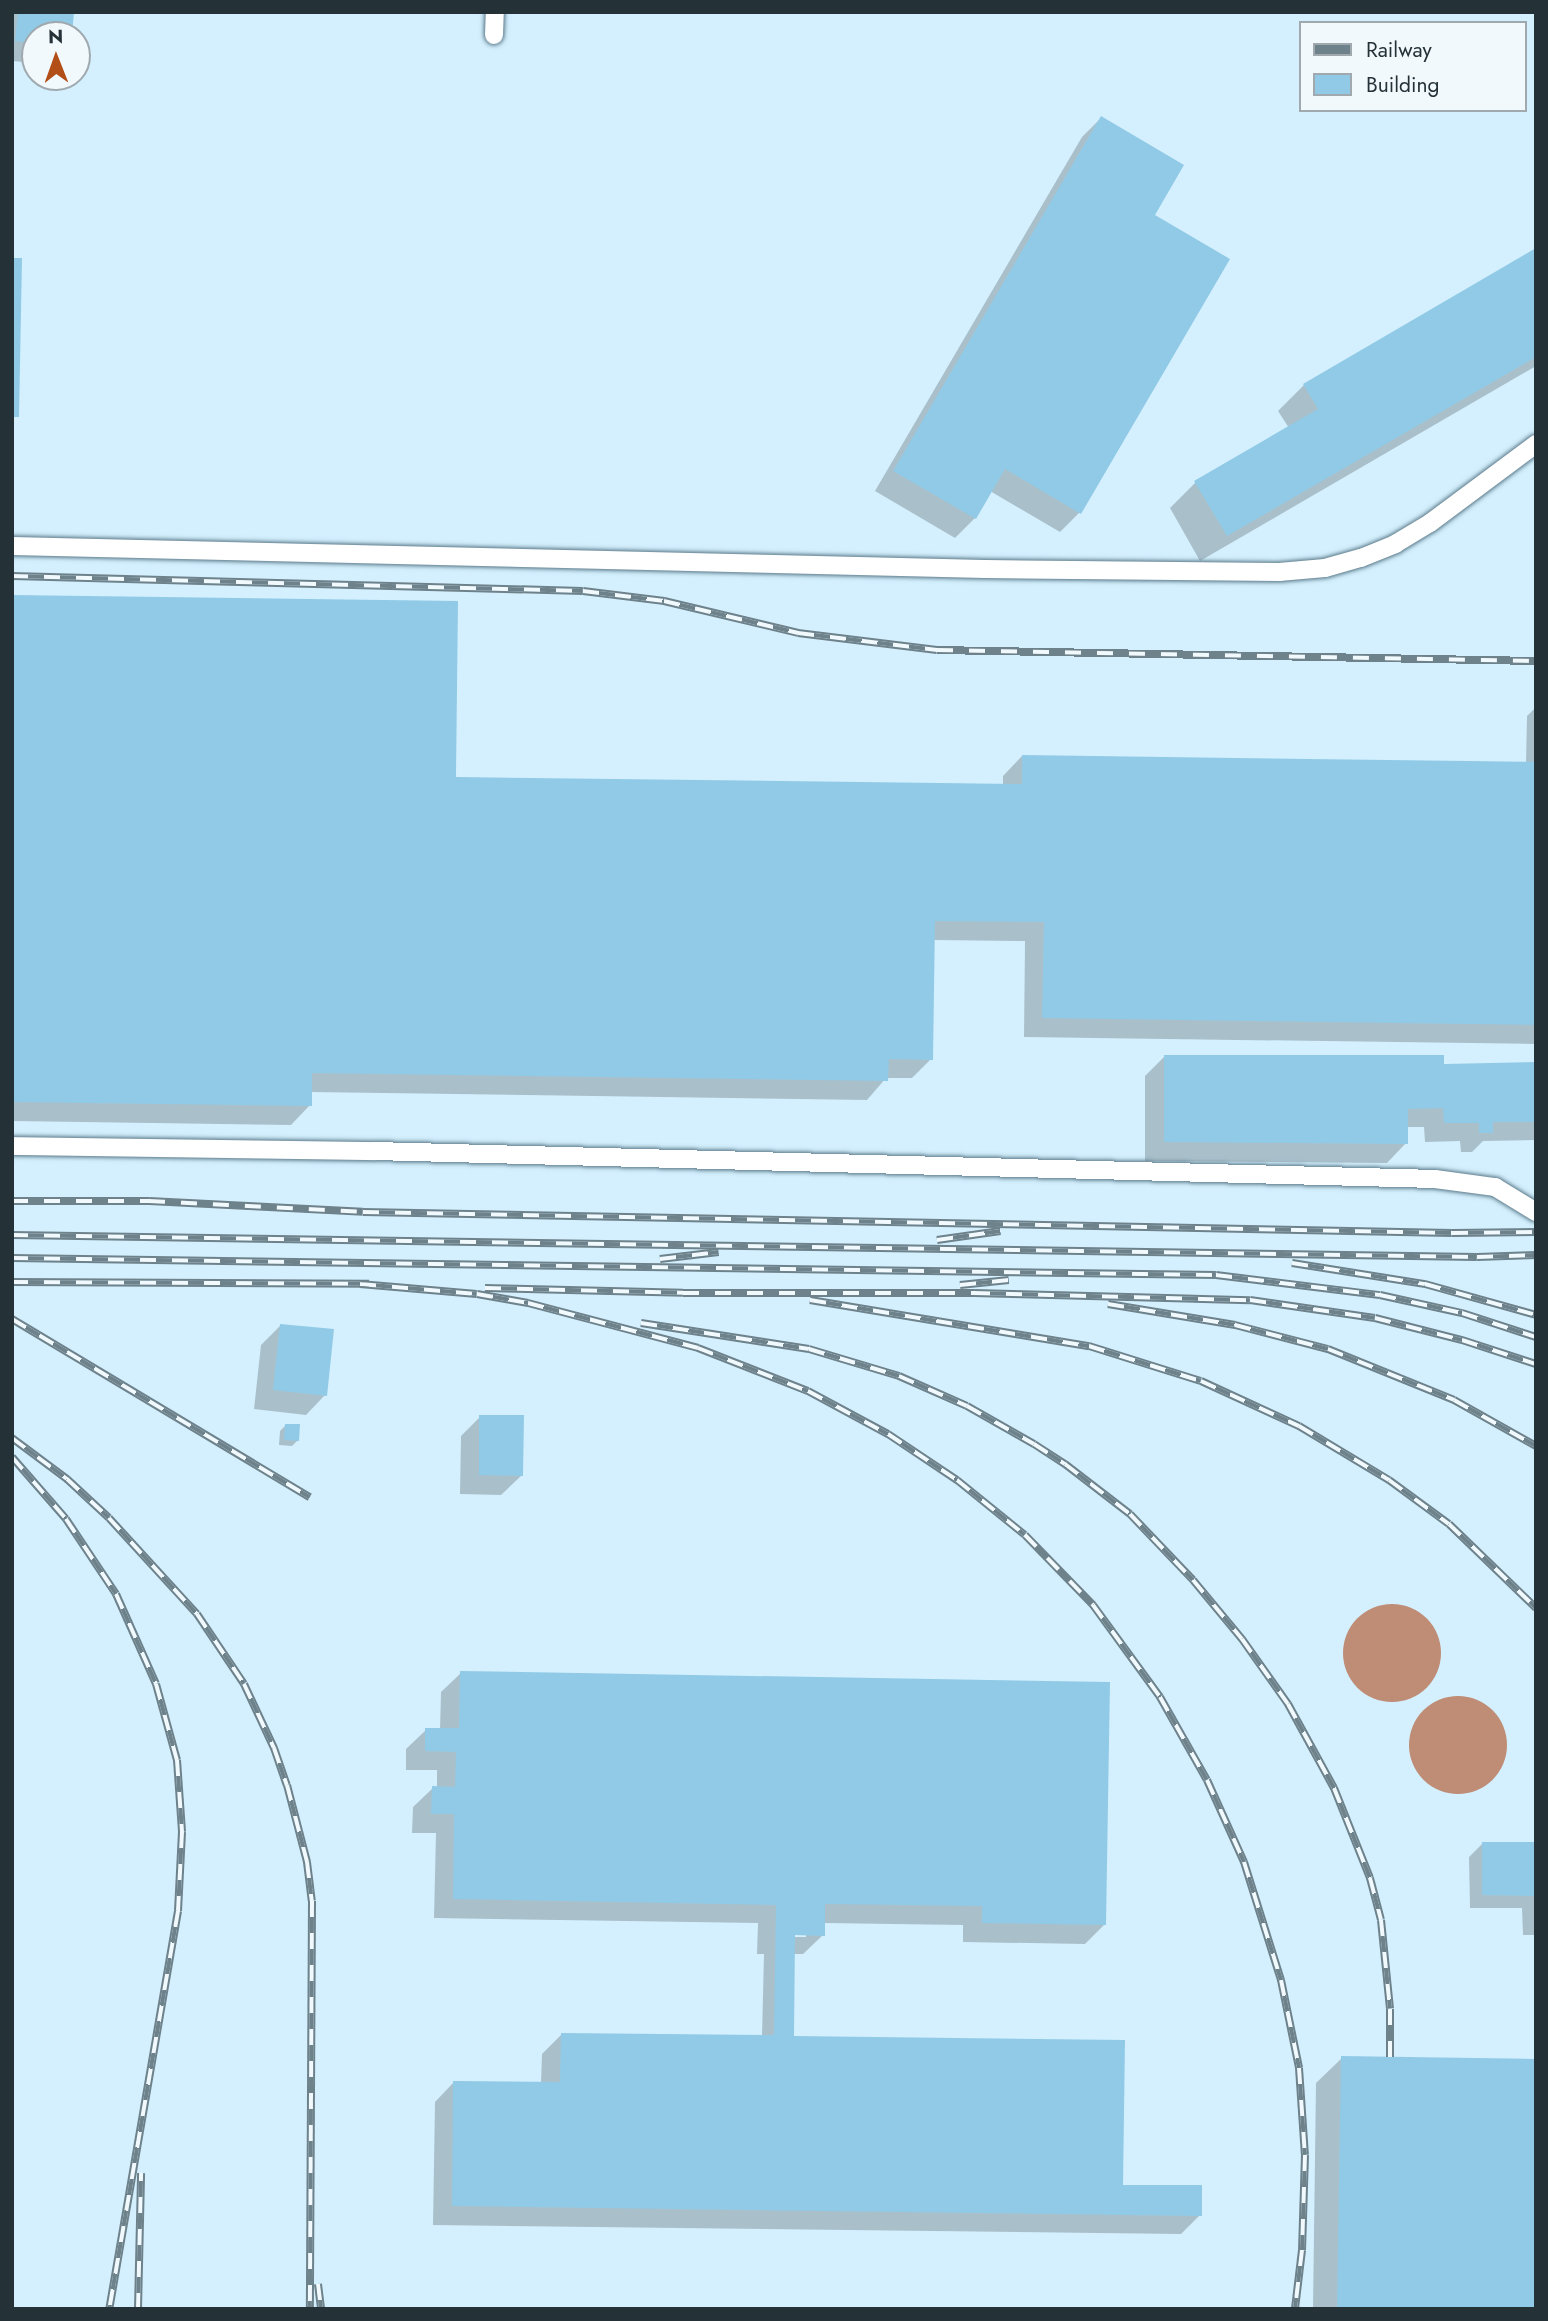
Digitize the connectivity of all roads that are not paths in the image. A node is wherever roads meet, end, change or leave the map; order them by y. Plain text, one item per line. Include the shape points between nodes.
1 (495, 12) edge
2 (494, 35) dead end
3 (1536, 444) edge
4 (12, 545) edge
5 (12, 1146) edge
6 (1536, 1212) edge

1 - 2 lane
3 - 4 lane via 1395,544 1325,568 1279,572
5 - 6 lane via 1435,1179 1495,1187

